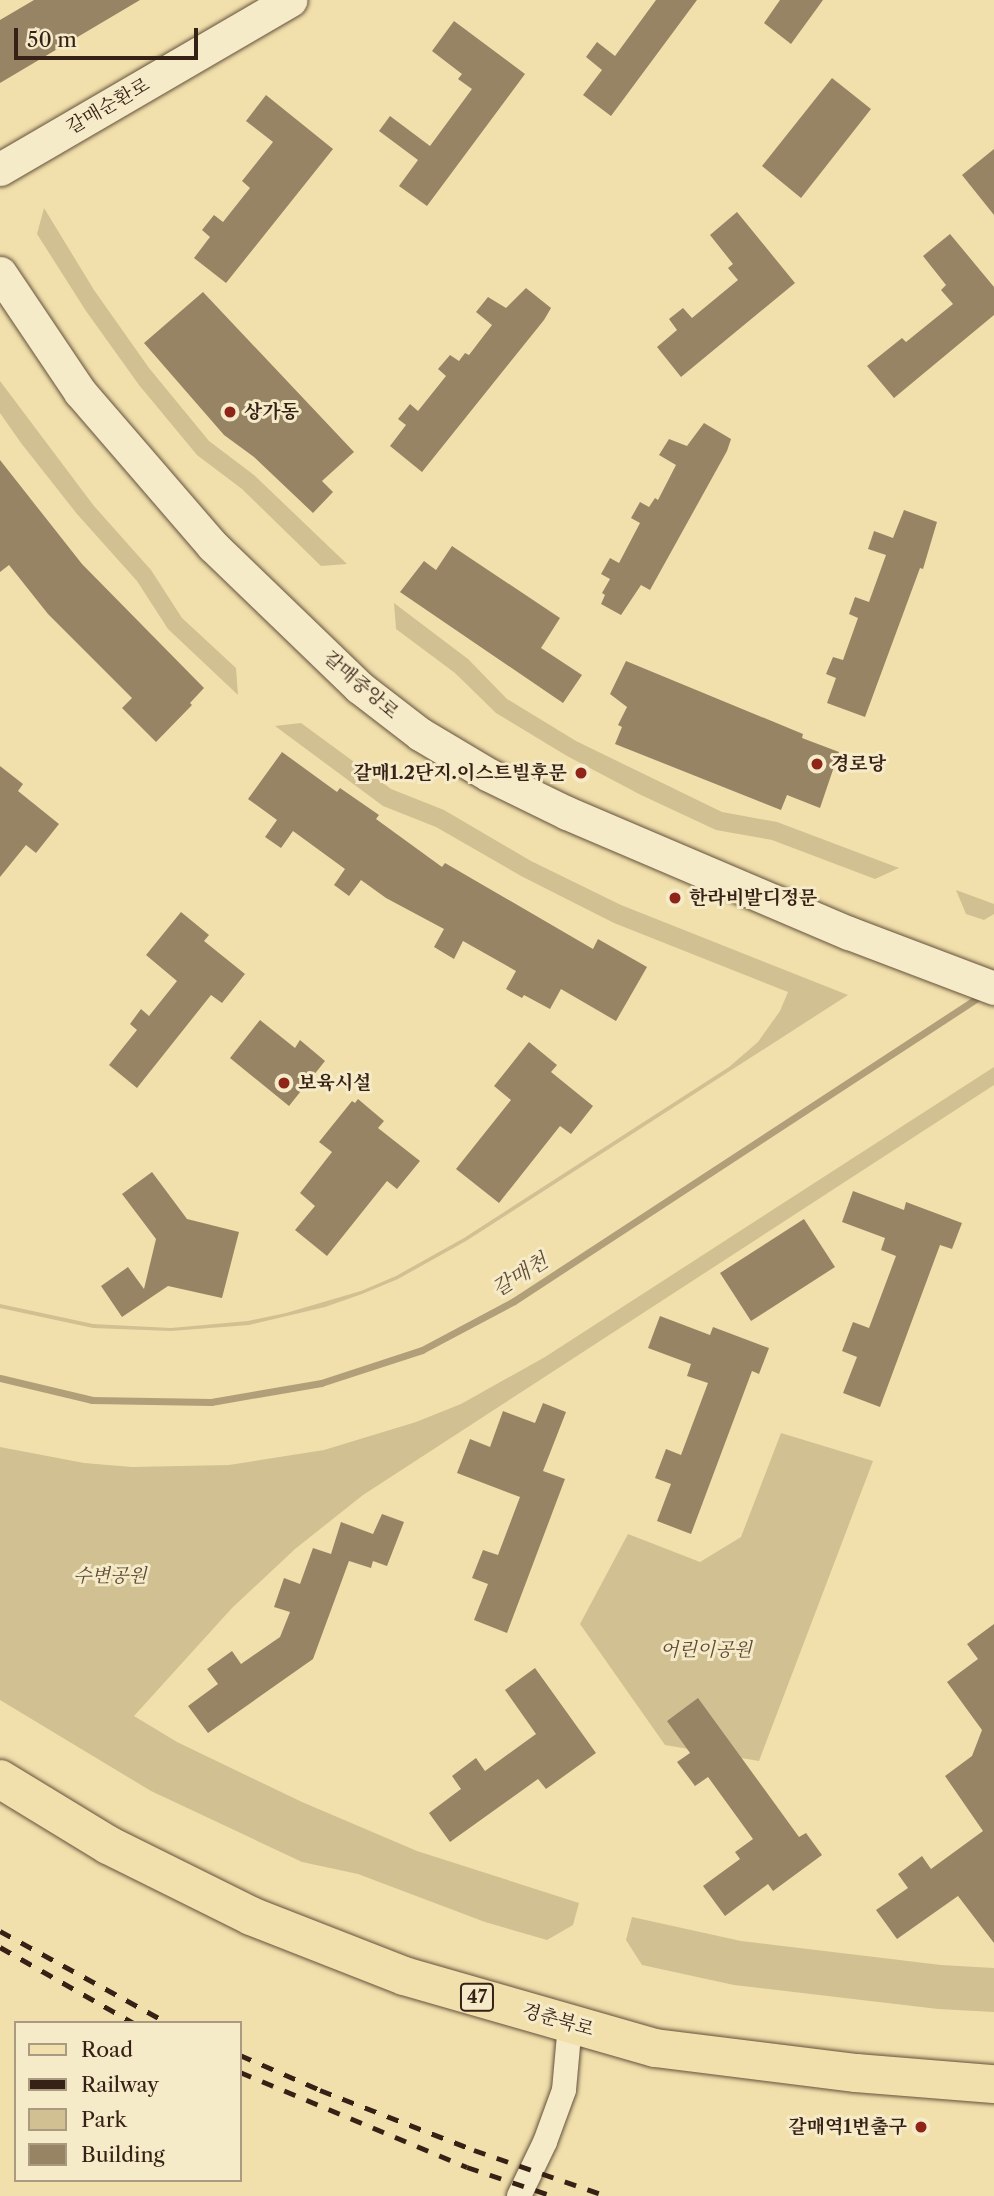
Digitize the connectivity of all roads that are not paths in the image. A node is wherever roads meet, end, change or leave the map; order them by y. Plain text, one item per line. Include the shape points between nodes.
1 (289, 0) edge
2 (0, 169) edge
3 (0, 273) edge
4 (994, 988) edge
5 (0, 1779) edge
6 (570, 2024) junction
7 (994, 2084) edge
8 (519, 2196) edge

1 - 2 street, 갈매순환로
3 - 4 street, 갈매중앙로 via 80,392 213,546 369,694 420,734 566,813 849,933
5 - 6 main road, 경춘북로 / 47 via 108,1845 251,1916 404,1976
6 - 7 main road, 경춘북로 / 47 via 655,2048
6 - 8 street via 564,2090

